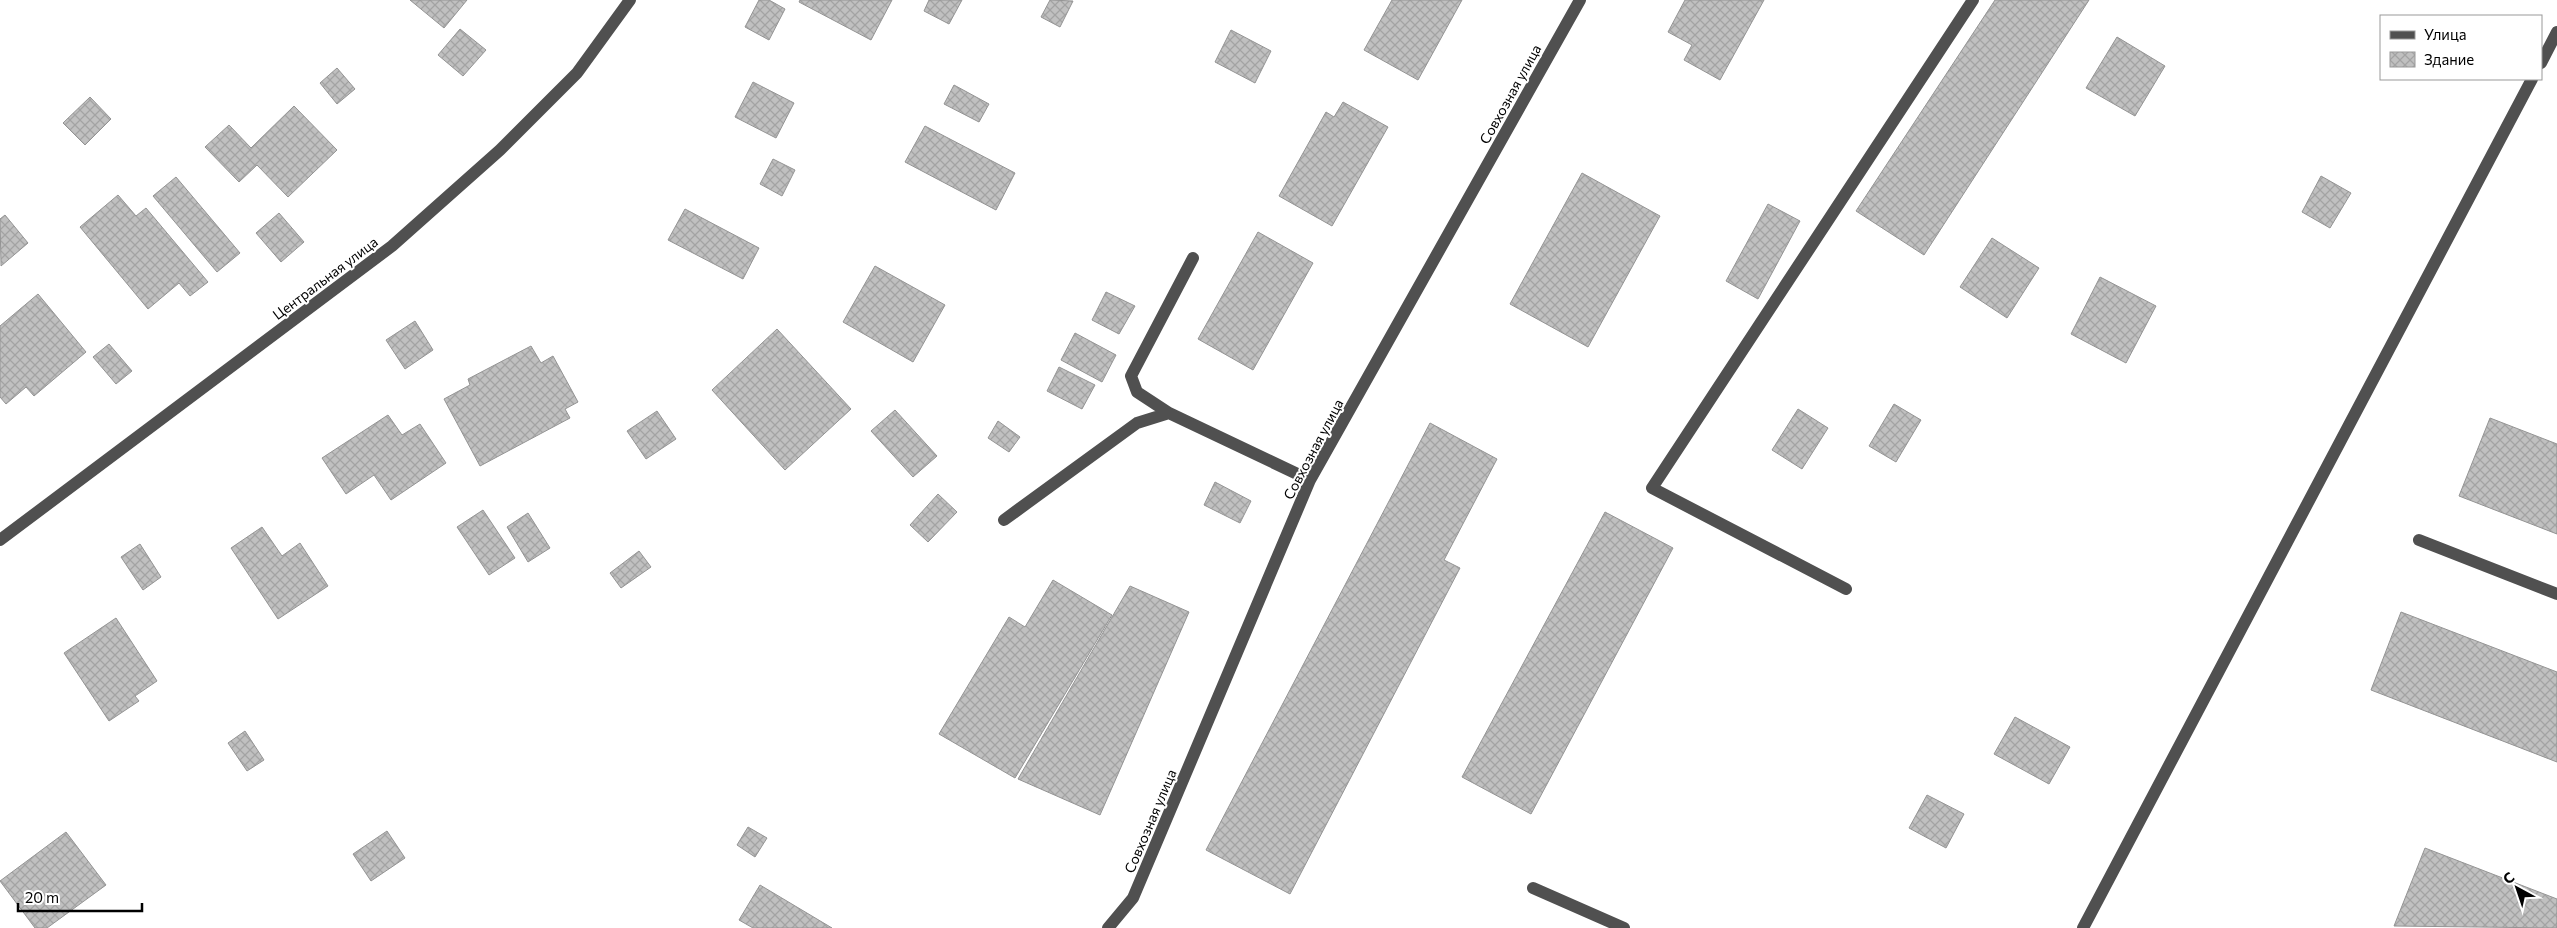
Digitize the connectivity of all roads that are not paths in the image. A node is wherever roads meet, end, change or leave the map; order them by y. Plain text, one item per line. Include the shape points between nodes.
1 (630, 0) edge
2 (1580, 0) edge
3 (1973, 0) edge
4 (2557, 32) edge
5 (2542, 61) edge
6 (2531, 80) edge
7 (1193, 258) dead end
8 (1169, 413) junction
9 (1310, 480) junction
10 (1004, 520) dead end
11 (0, 540) edge
12 (2419, 540) dead end
13 (1846, 589) dead end
14 (2557, 594) edge
15 (1533, 888) dead end
16 (1108, 928) edge
17 (1624, 928) edge
18 (2083, 928) edge

1 - 11 street, Центральная улица via 577,73 500,150 392,246
2 - 9 street, Совхозная улица
3 - 13 street via 1652,488
4 - 5 street
6 - 18 street
7 - 8 street via 1131,376 1137,392
8 - 9 street
8 - 10 street via 1137,423
9 - 16 street, Совхозная улица via 1133,898
12 - 14 street
15 - 17 street

